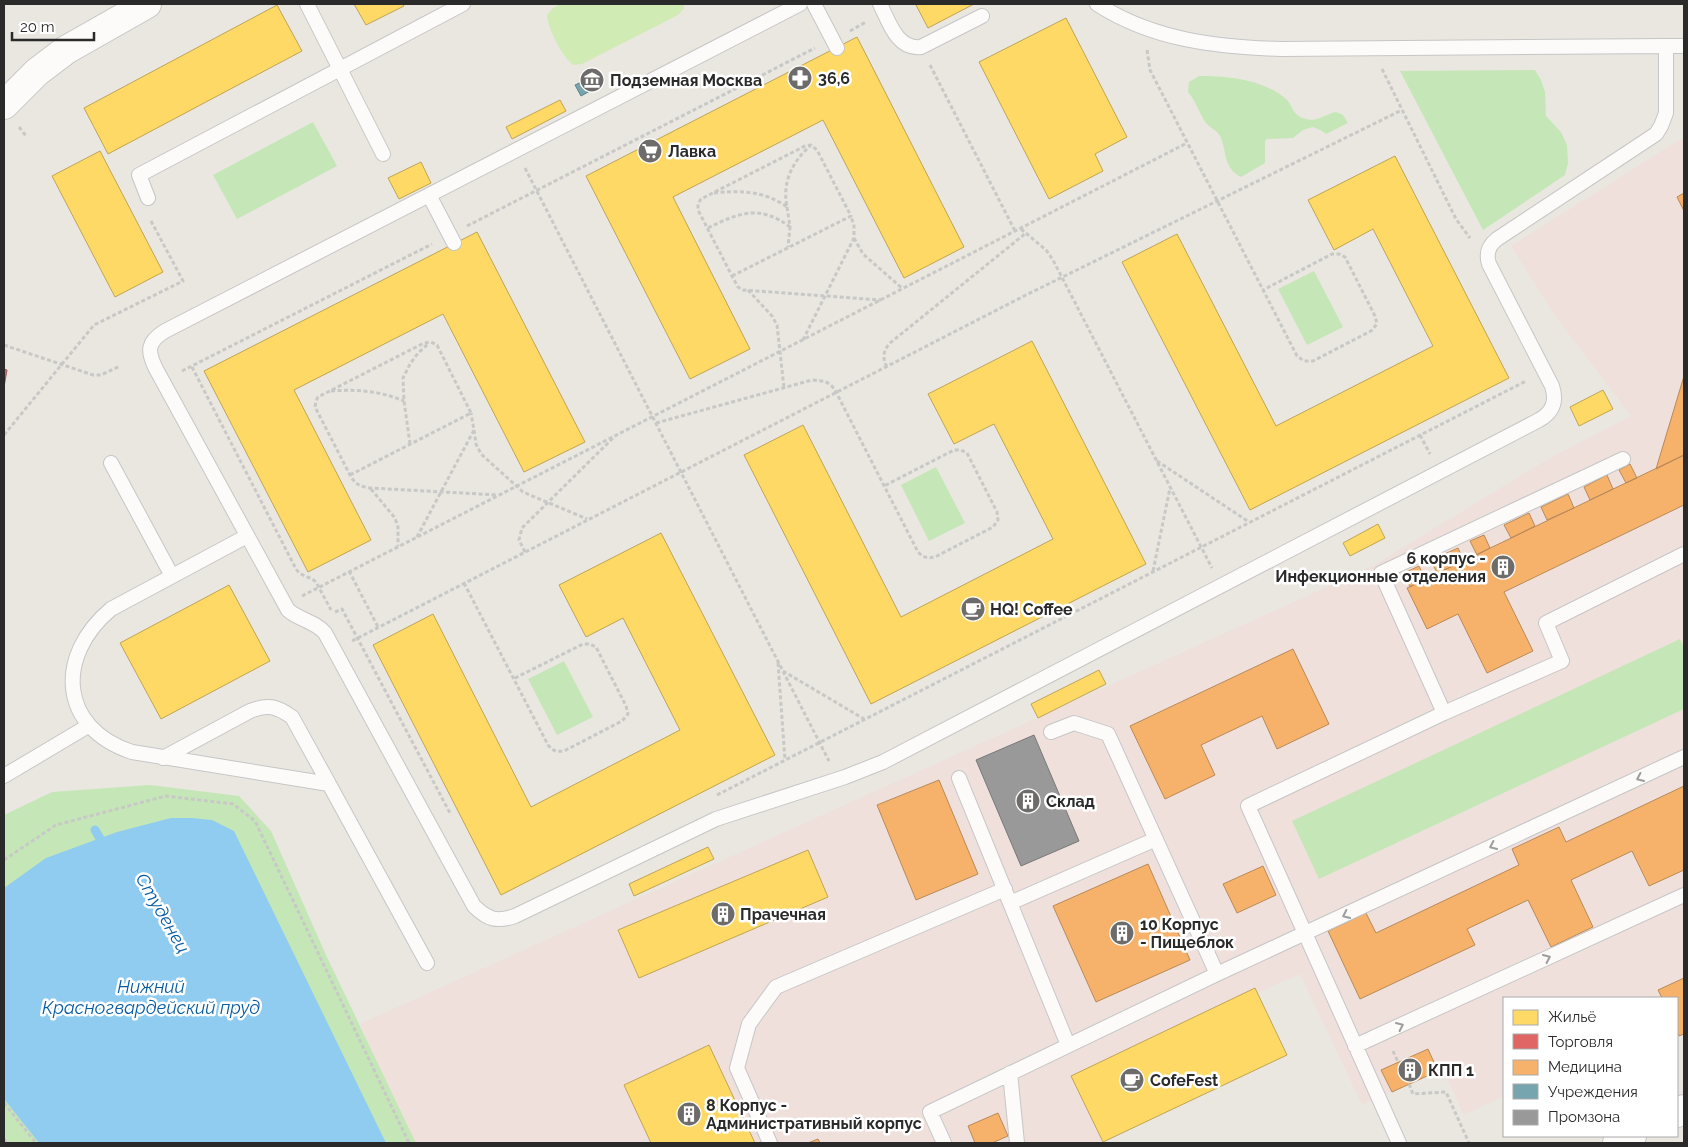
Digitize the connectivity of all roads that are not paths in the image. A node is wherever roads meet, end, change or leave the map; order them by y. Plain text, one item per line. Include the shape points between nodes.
1 (147, 4) edge
2 (307, 4) edge
3 (462, 4) edge
4 (800, 4) edge
5 (814, 4) edge
6 (1097, 4) edge
7 (883, 8) edge
8 (982, 16) dead end
9 (835, 44) road end
10 (1666, 46) junction
11 (1684, 46) edge
12 (340, 68) junction
13 (4, 105) edge
14 (383, 154) dead end
15 (429, 194) junction
16 (148, 198) road end
17 (452, 239) road end
18 (1623, 459) dead end
19 (111, 463) dead end
20 (247, 536) junction
21 (1684, 554) edge
22 (172, 576) junction
23 (1444, 713) junction
24 (88, 726) junction
25 (1051, 732) dead end
26 (1684, 757) edge
27 (164, 758) junction
28 (4, 776) edge
29 (959, 778) dead end
30 (329, 784) junction
31 (1156, 839) junction
32 (1005, 889) junction
33 (1684, 895) edge
34 (1010, 902) junction
35 (1305, 934) junction
36 (426, 963) dead end
37 (1217, 974) junction
38 (1068, 1045) junction
39 (1355, 1046) junction
40 (1010, 1073) junction
41 (770, 1143) edge
42 (944, 1143) edge
43 (1018, 1143) edge
44 (1399, 1143) edge

1 - 13 street via 66,50
2 - 12 lane
3 - 12 lane
4 - 15 lane
5 - 9 lane
6 - 10 lane via 1150,29 1222,47
7 - 8 lane via 901,43 914,48
10 - 11 lane
10 - 20 lane via 1666,113 1656,134 1497,240 1489,250 1489,264 1554,394 1553,405 1546,416 889,759 716,819 516,916 503,920 487,917 474,906 325,633 288,610
12 - 14 lane
12 - 16 lane via 139,175
15 - 17 lane
15 - 20 lane via 165,331 152,342 150,358
18 - 23 lane via 1381,573
19 - 22 lane
20 - 22 lane
21 - 23 lane via 1546,623 1562,660
22 - 24 lane via 111,609 86,635 76,660 73,691 79,712
23 - 35 lane via 1248,806
24 - 27 lane via 120,748
24 - 28 lane
25 - 31 lane via 1074,722 1108,734
26 -> 35 lane
27 - 30 lane
27 - 30 lane via 250,711 261,706 274,707 292,717
29 - 32 lane
30 - 36 lane
31 - 34 lane
31 - 37 lane
32 - 34 lane
32 - 41 lane via 776,987 749,1024 737,1068
39 -> 33 lane
34 - 38 lane
35 - 37 lane
35 - 39 lane
37 - 38 lane
38 - 40 lane
39 - 44 lane
40 - 42 lane via 930,1112
40 - 43 lane

